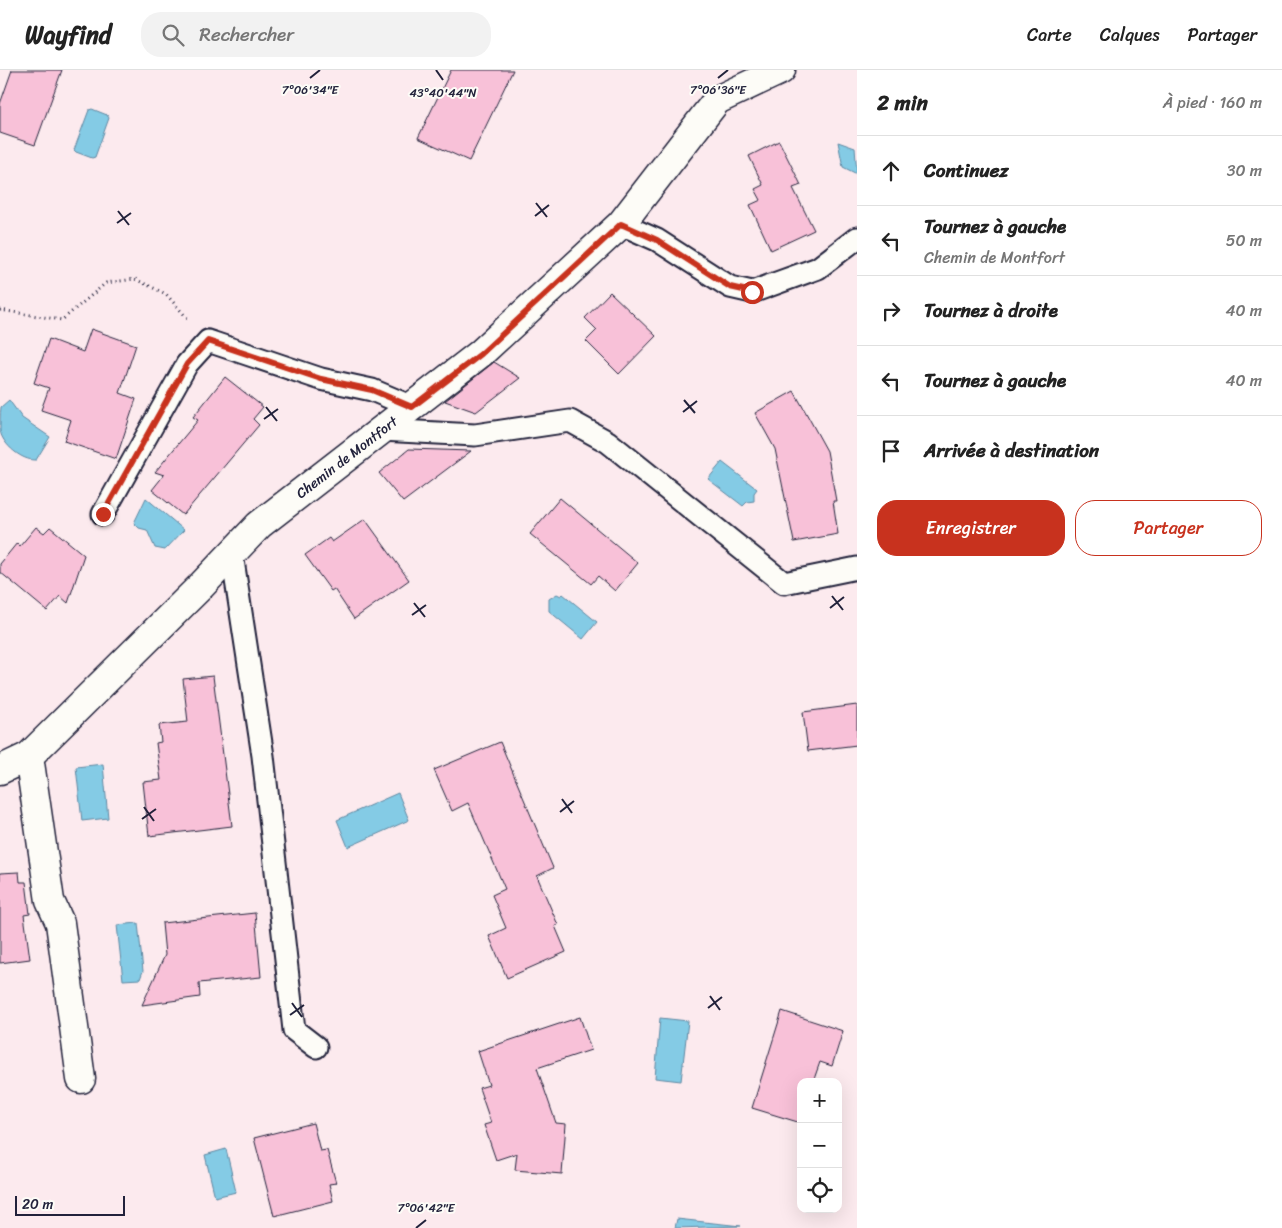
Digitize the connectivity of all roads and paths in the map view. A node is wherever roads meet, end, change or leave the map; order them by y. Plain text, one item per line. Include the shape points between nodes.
1 (781, 70) edge
2 (621, 224) junction
3 (857, 238) edge
4 (0, 310) edge
5 (208, 341) junction
6 (412, 407) junction
7 (381, 430) junction
8 (103, 514) dead end
9 (232, 554) junction
10 (857, 568) edge
11 (30, 756) junction
12 (0, 770) edge
13 (316, 1047) dead end
14 (81, 1079) dead end

1 - 2 street, Chemin de Montfort via 717,100
2 - 3 lane via 657,240 730,287 752,292 818,268
2 - 6 street, Chemin de Montfort via 481,354
4 - 5 path via 62,320 106,282 135,279 166,294
5 - 6 lane via 321,379 372,390
5 - 8 lane via 187,364
6 - 7 street, Chemin de Montfort
7 - 9 street, Chemin de Montfort via 259,525
7 - 10 lane via 475,435 570,421 608,442 784,583
9 - 11 street, Chemin de Montfort
9 - 13 lane via 263,756 294,1030
11 - 12 street, Chemin de Montfort
11 - 14 street via 50,900 60,923

